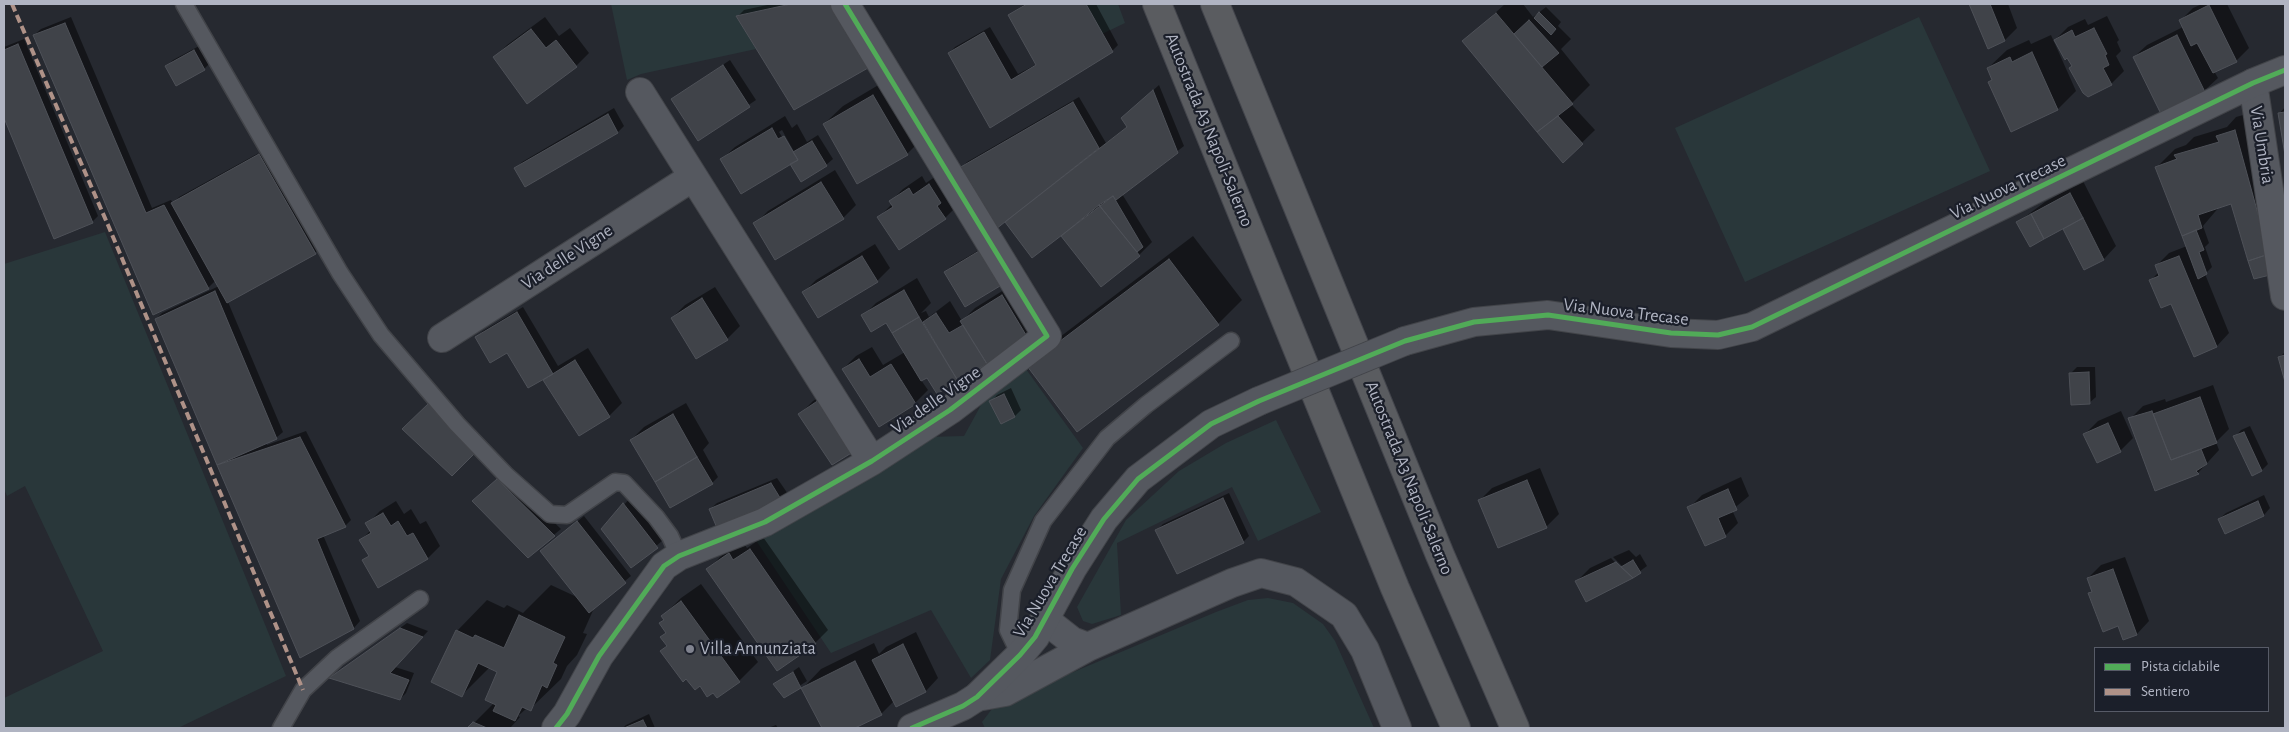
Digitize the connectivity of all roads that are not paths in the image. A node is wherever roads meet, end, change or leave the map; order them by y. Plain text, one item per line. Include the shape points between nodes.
1 (184, 4) edge
2 (845, 4) edge
3 (1157, 4) edge
4 (1215, 4) edge
5 (2285, 70) edge
6 (2253, 83) junction
7 (640, 92) dead end
8 (693, 178) junction
9 (2285, 296) edge
10 (442, 338) dead end
11 (1231, 341) dead end
12 (872, 461) junction
13 (679, 556) junction
14 (420, 599) dead end
15 (1033, 637) junction
16 (1077, 653) junction
17 (977, 697) junction
18 (281, 728) edge
19 (556, 728) edge
20 (912, 728) edge
21 (1397, 728) edge
22 (1456, 728) edge
23 (1515, 728) edge

1 - 13 lane via 340,273 381,335 457,424 506,475 550,514 567,515 615,482 624,483 656,517
2 - 12 street, Via delle Vigne via 1047,336 950,410
3 - 22 highway, Autostrada A3 Napoli-Salerno
4 - 23 highway, Autostrada A3 Napoli-Salerno via 1436,546
5 - 6 street, Via Nuova Trecase
6 - 9 street, Via Umbria
6 - 15 street, Via Nuova Trecase, bridge via 1752,327 1718,335 1671,333 1548,315 1474,322 1405,341 1259,401 1212,424 1138,479 1104,519
7 - 8 street
8 - 10 street, Via delle Vigne
8 - 12 street
11 - 15 lane via 1107,438 1043,522 1012,590 1008,630
12 - 13 street, Via delle Vigne via 765,522
13 - 19 street, Via delle Vigne via 664,566 599,656
14 - 18 lane via 337,658 303,690
15 - 16 street via 1072,641
15 - 17 street, Via Nuova Trecase
16 - 17 street via 1005,692
16 - 21 street via 1232,582 1261,573 1296,582 1344,615 1365,650
17 - 20 street, Via Nuova Trecase

